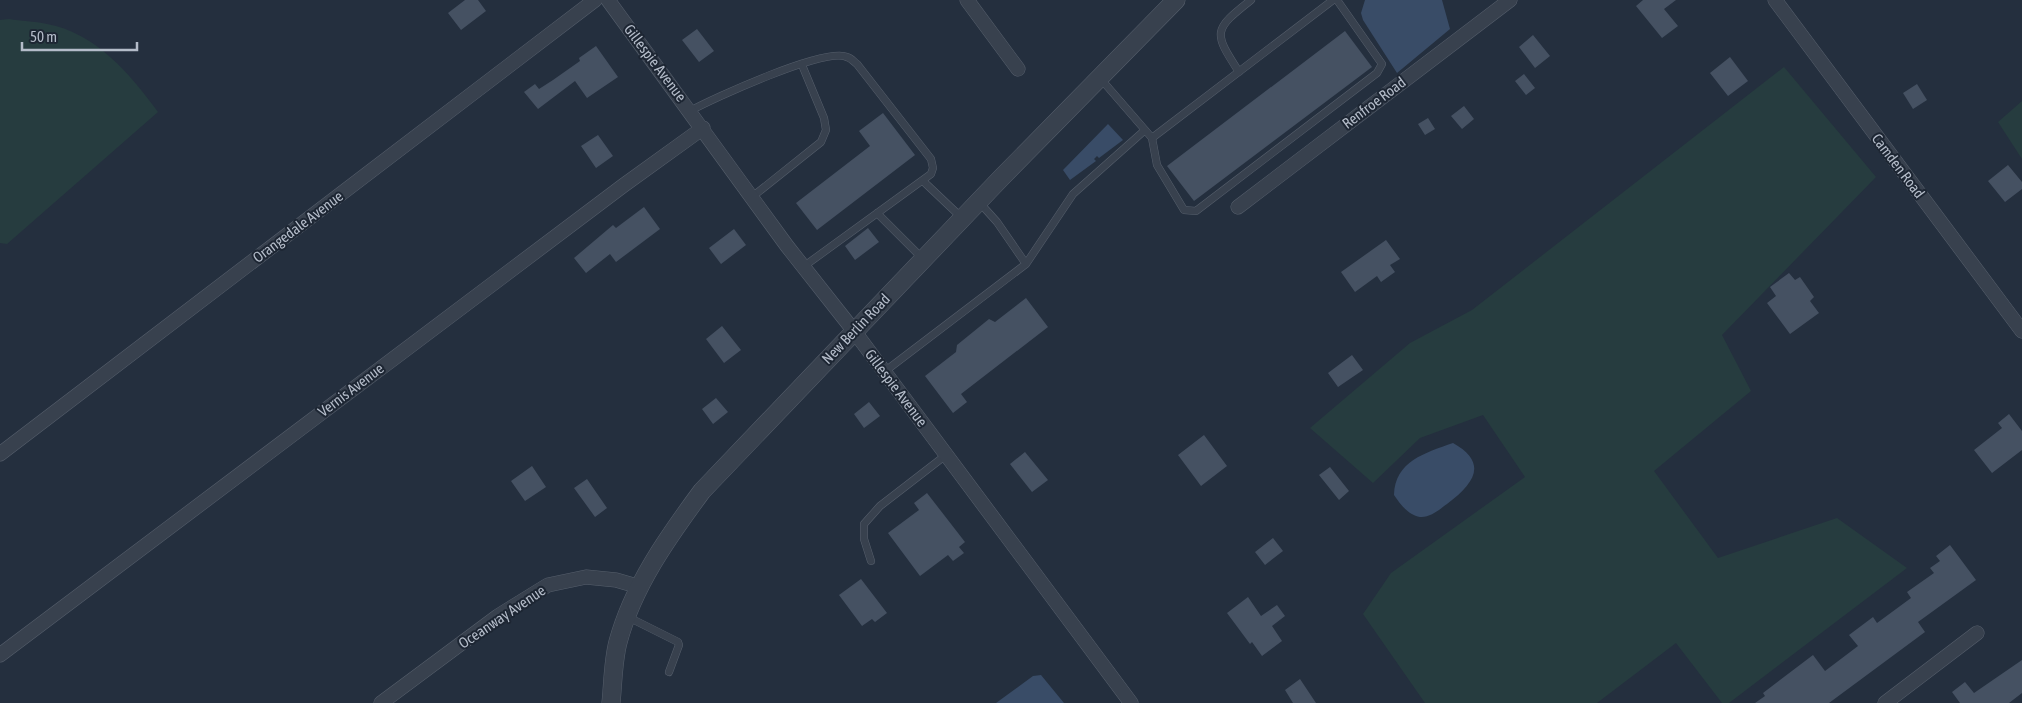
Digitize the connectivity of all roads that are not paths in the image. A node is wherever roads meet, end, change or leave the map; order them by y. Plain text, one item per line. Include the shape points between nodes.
1 (595, 0) edge
2 (608, 0) edge
3 (967, 0) edge
4 (1176, 0) edge
5 (1251, 0) edge
6 (1333, 0) edge
7 (1337, 0) edge
8 (1510, 0) edge
9 (1775, 0) edge
10 (802, 65) junction
11 (1018, 70) dead end
12 (1239, 72) junction
13 (1099, 78) junction
14 (690, 111) junction
15 (703, 128) junction
16 (1145, 130) junction
17 (1152, 138) junction
18 (923, 180) junction
19 (752, 197) junction
20 (979, 202) junction
21 (1238, 207) dead end
22 (878, 213) junction
23 (962, 218) junction
24 (923, 259) junction
25 (1026, 264) junction
26 (804, 267) junction
27 (854, 331) junction
28 (2022, 331) edge
29 (884, 372) junction
30 (0, 454) edge
31 (946, 455) junction
32 (871, 561) dead end
33 (640, 587) junction
34 (626, 616) junction
35 (1977, 633) dead end
36 (0, 655) edge
37 (669, 672) dead end
38 (381, 703) edge
39 (611, 703) edge
40 (1131, 703) edge
41 (1884, 703) edge

1 - 30 street, Orangedale Avenue
2 - 14 street, Gillespie Avenue
3 - 11 street
4 - 13 street, New Berlin Road
5 - 12 lane via 1227,19 1221,30 1222,46
6 - 12 lane
7 - 17 lane via 1382,64 1378,74 1196,211 1184,210 1170,187 1157,165
8 - 21 street, Renfroe Road
9 - 28 street, Camden Road
10 - 14 lane via 730,90
10 - 18 lane via 835,56 847,56 857,64 931,160 931,174
10 - 19 lane via 826,130 821,142
12 - 17 lane
13 - 16 lane
13 - 20 street, New Berlin Road
14 - 15 street, Gillespie Avenue
15 - 19 street, Gillespie Avenue
15 - 36 street, Vernis Avenue
16 - 17 lane
16 - 25 lane via 1073,194
18 - 22 lane
18 - 23 lane
19 - 26 street, Gillespie Avenue
20 - 23 street, New Berlin Road
20 - 25 lane
22 - 24 lane
22 - 26 lane
23 - 24 street, New Berlin Road
24 - 27 street, New Berlin Road
25 - 29 lane
26 - 27 street, Gillespie Avenue
27 - 29 street, Gillespie Avenue
27 - 33 street, New Berlin Road via 702,490 668,538
29 - 31 street, Gillespie Avenue
31 - 32 lane via 880,506 864,524 864,539
31 - 40 street, Gillespie Avenue
33 - 34 street, New Berlin Road
33 - 38 street, Oceanway Avenue via 616,580 586,577 548,585 498,616
34 - 37 lane via 678,642
34 - 39 street, New Berlin Road via 618,644
35 - 41 street

